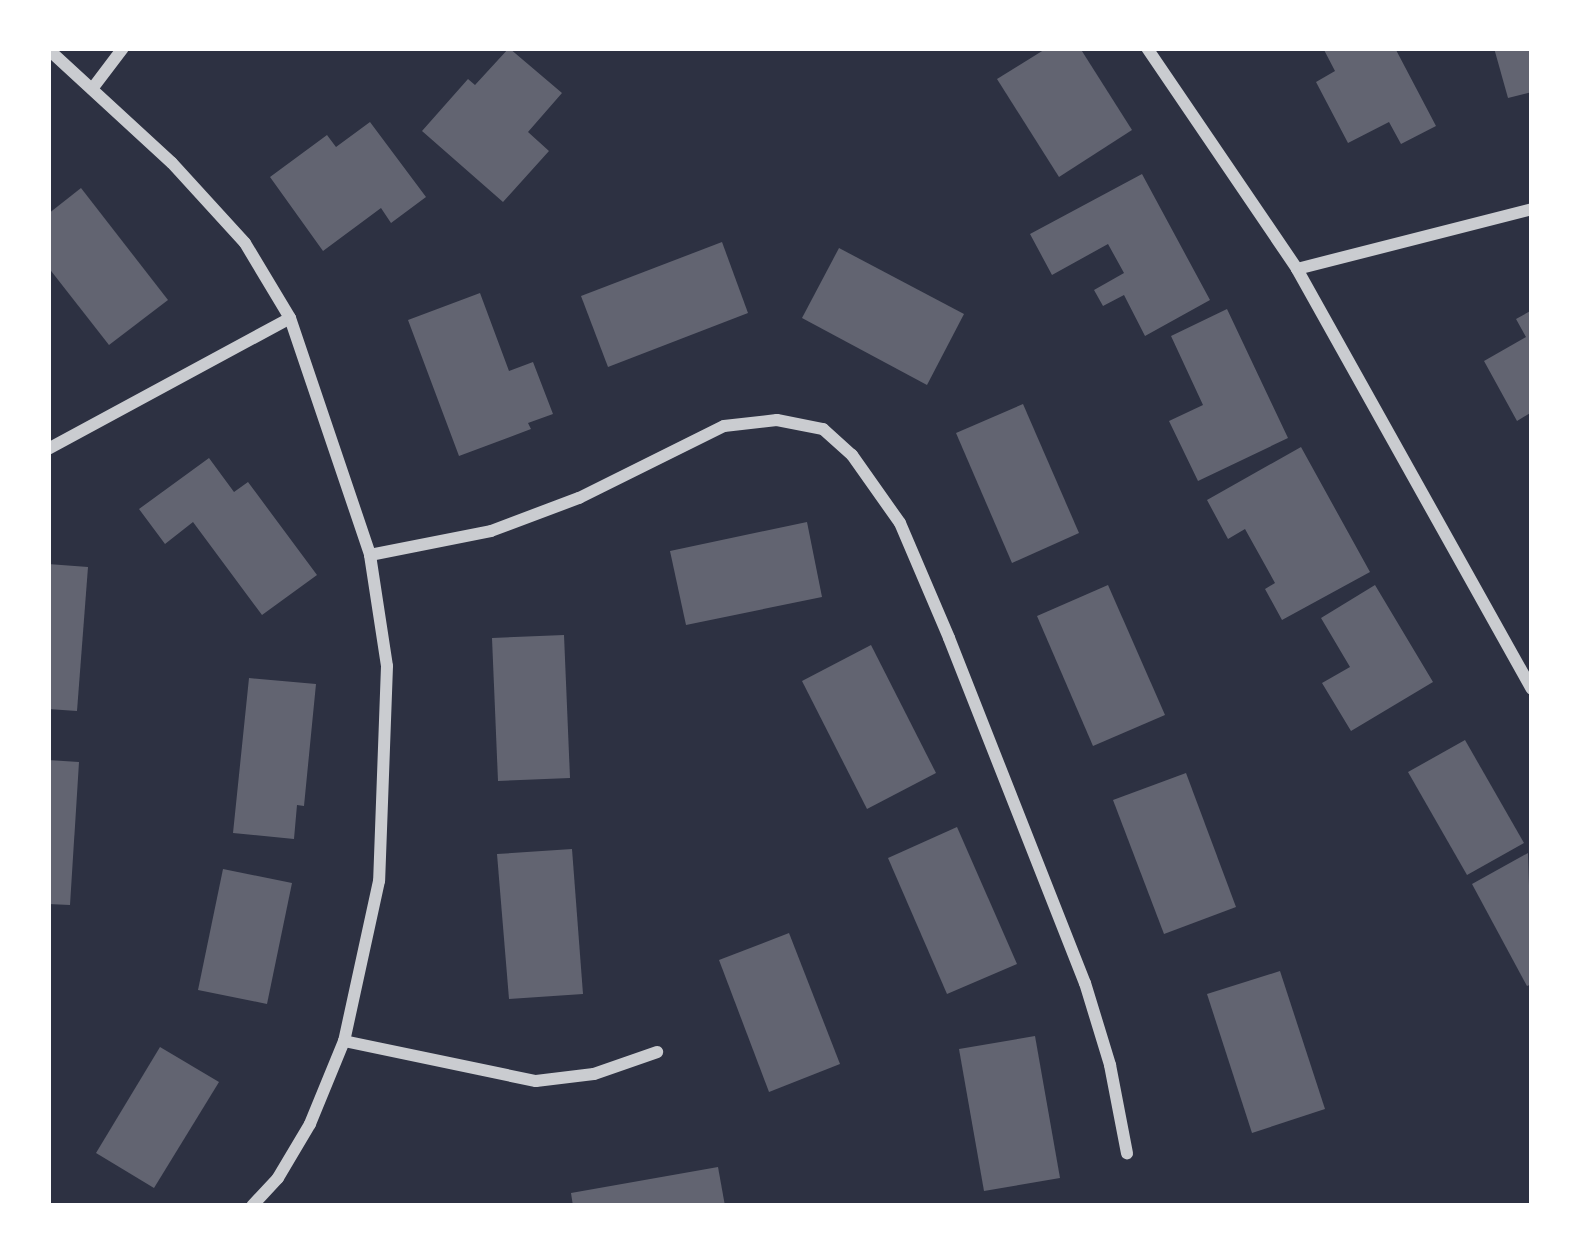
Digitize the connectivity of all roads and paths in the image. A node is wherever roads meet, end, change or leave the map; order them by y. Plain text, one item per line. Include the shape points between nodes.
1 (123, 48) edge
2 (1147, 48) edge
3 (48, 49) edge
4 (92, 89) junction
5 (1532, 209) edge
6 (1297, 269) junction
7 (290, 318) junction
8 (48, 449) edge
9 (370, 555) junction
10 (1532, 689) edge
11 (344, 1041) junction
12 (657, 1052) dead end
13 (1127, 1153) dead end
14 (252, 1206) edge

1 - 4 street
2 - 6 street
3 - 4 street
4 - 7 street via 245,243
5 - 6 street
6 - 10 street
7 - 8 street
7 - 9 street
9 - 11 street via 387,666 379,881
9 - 13 street via 535,515 724,426 777,421 823,429 900,523 949,638 1085,983
11 - 12 street via 536,1082 594,1074
11 - 14 street via 310,1124

